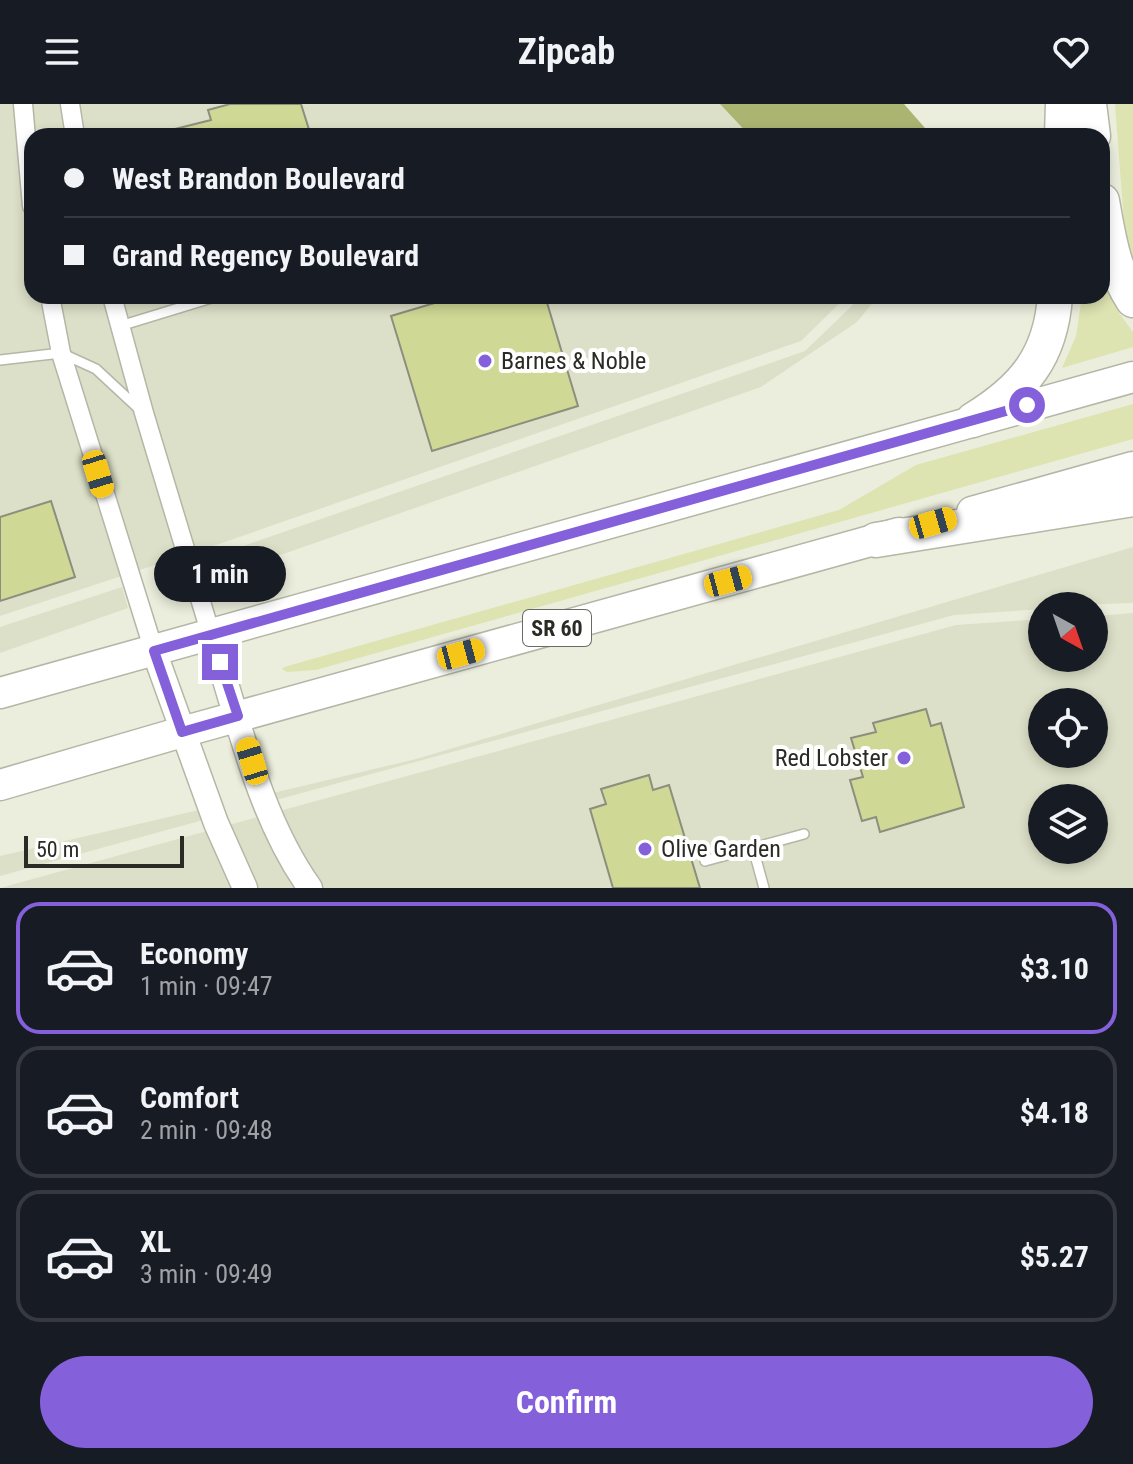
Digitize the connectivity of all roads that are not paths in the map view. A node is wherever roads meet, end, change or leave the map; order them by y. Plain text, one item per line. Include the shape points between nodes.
1 (23, 104) edge
2 (70, 104) edge
3 (1063, 104) edge
4 (1089, 104) edge
5 (25, 128) edge
6 (74, 128) edge
7 (1062, 128) edge
8 (1092, 128) edge
9 (1110, 248) edge
10 (1133, 300) edge
11 (52, 304) edge
12 (114, 304) edge
13 (192, 304) edge
14 (1054, 304) edge
15 (120, 326) junction
16 (61, 353) junction
17 (0, 360) edge
18 (1133, 377) edge
19 (144, 413) junction
20 (973, 420) junction
21 (1133, 467) edge
22 (1133, 499) edge
23 (876, 540) junction
24 (211, 635) junction
25 (154, 651) junction
26 (0, 693) edge
27 (238, 716) junction
28 (182, 732) junction
29 (0, 785) edge
30 (804, 834) dead end
31 (753, 848) junction
32 (705, 861) dead end
33 (245, 888) edge
34 (310, 888) edge
35 (764, 888) edge

1 - 5 street
2 - 6 street
3 - 7 highway
4 - 8 highway
9 - 10 highway
11 - 16 street
12 - 15 street
13 - 15 lane
14 - 20 highway via 1048,337 1034,366 1014,392
15 - 19 street
16 - 17 lane
16 - 19 lane via 96,369
16 - 25 street
18 - 20 highway
19 - 24 street
20 - 24 highway
21 - 23 highway, SR 60
22 - 23 highway
23 - 27 highway, SR 60
24 - 25 highway
24 - 27 street
25 - 26 highway
25 - 28 street
27 - 28 highway, SR 60
27 - 34 street via 269,816
28 - 29 highway, SR 60
28 - 33 street
30 - 31 lane
31 - 32 lane
31 - 35 lane

